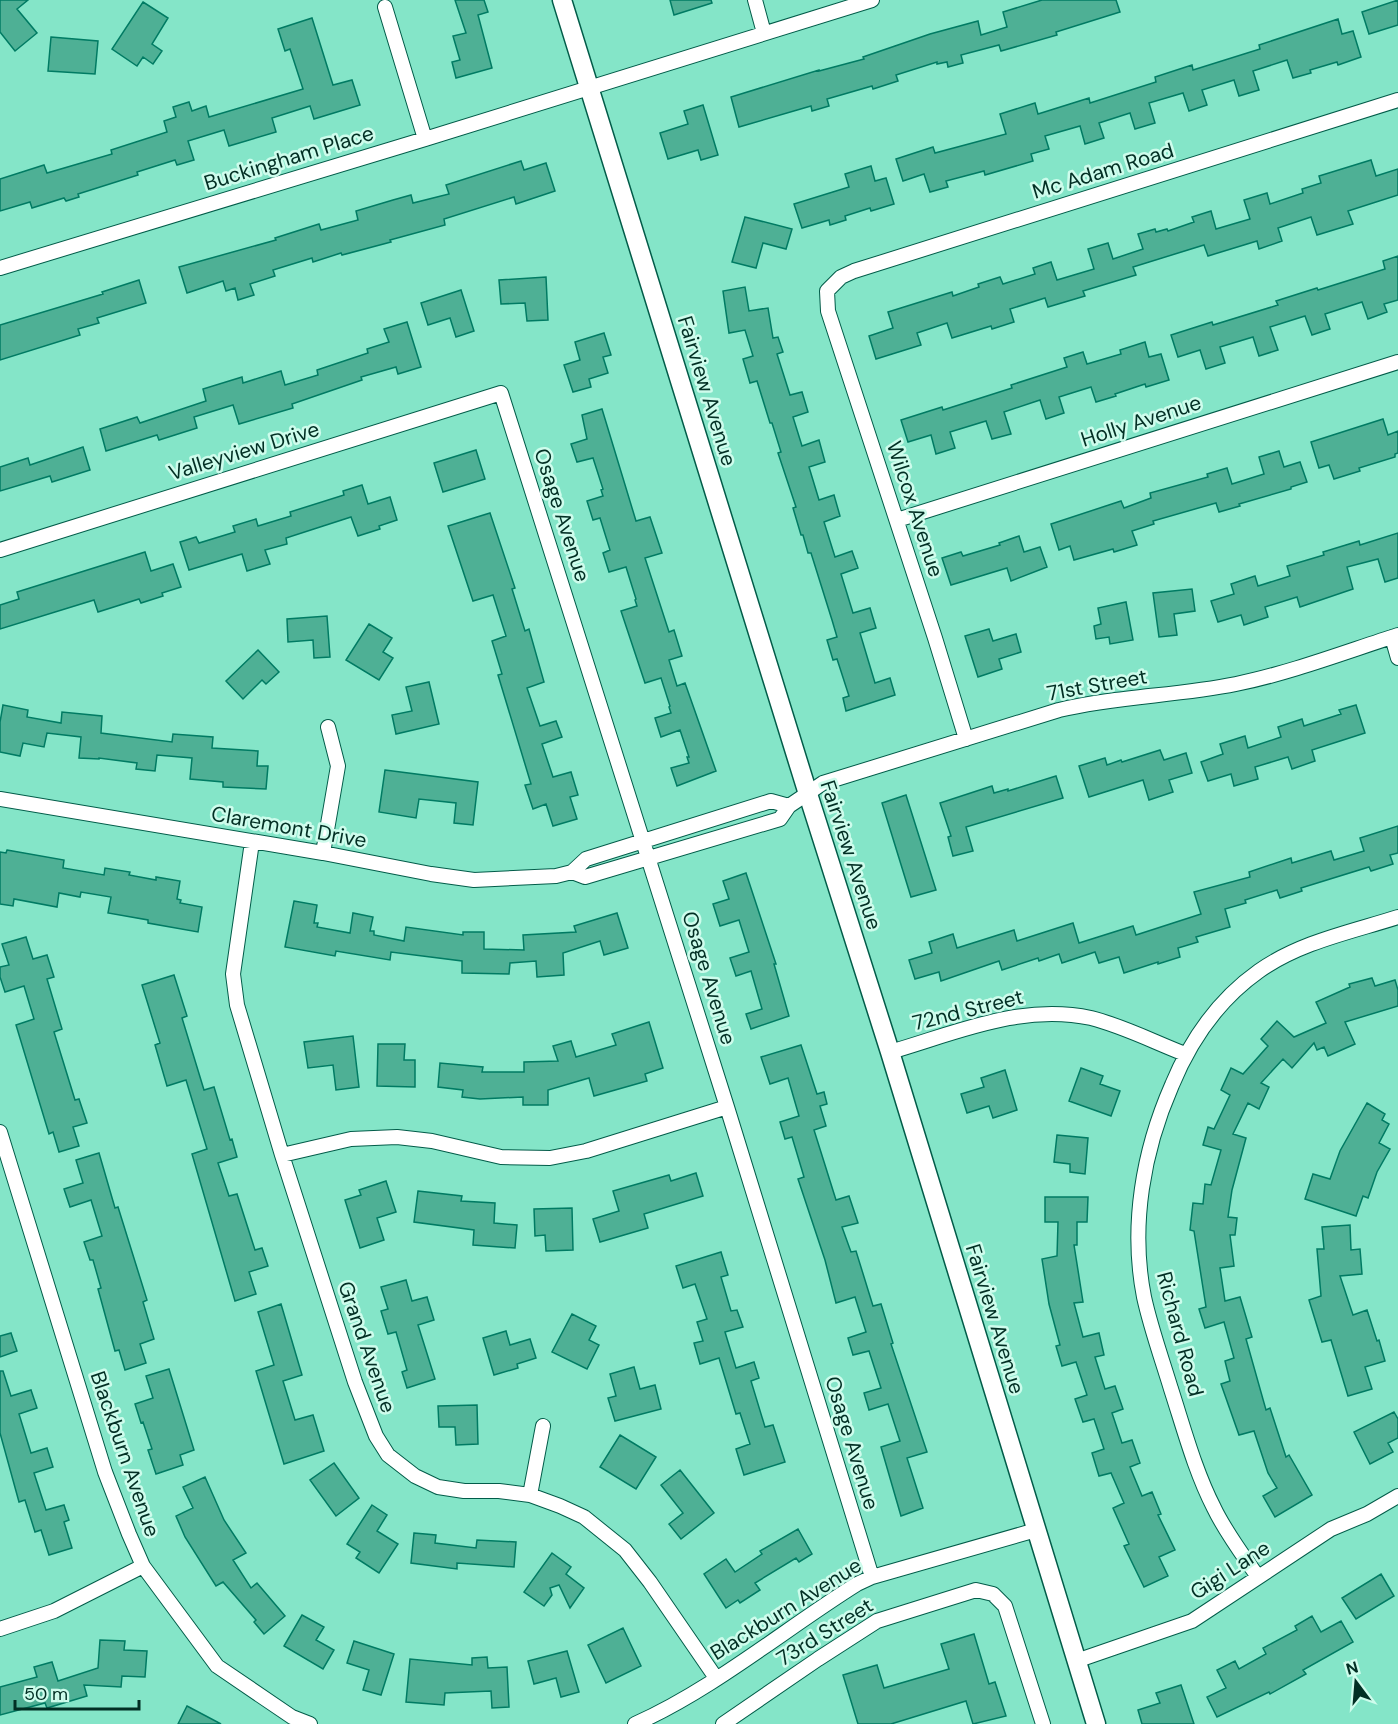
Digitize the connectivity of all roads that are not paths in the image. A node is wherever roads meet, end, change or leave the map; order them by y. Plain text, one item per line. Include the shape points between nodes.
1 (562, 0) edge
2 (755, 0) edge
3 (872, 0) edge
4 (385, 7) dead end
5 (765, 33) junction
6 (590, 87) junction
7 (1398, 100) edge
8 (425, 139) junction
9 (0, 268) edge
10 (827, 291) joint
11 (1398, 362) edge
12 (501, 393) joint
13 (897, 520) junction
14 (0, 550) edge
15 (1395, 636) edge
16 (1398, 658) edge
17 (328, 727) dead end
18 (966, 739) junction
19 (808, 794) junction
20 (0, 799) edge
21 (789, 806) junction
22 (252, 842) junction
23 (643, 842) junction
24 (323, 854) junction
25 (649, 859) junction
26 (572, 872) junction
27 (1398, 917) edge
28 (890, 1052) junction
29 (1185, 1054) junction
30 (727, 1107) junction
31 (0, 1132) edge
32 (282, 1155) junction
33 (543, 1426) dead end
34 (530, 1495) junction
35 (1398, 1496) edge
36 (1036, 1530) junction
37 (143, 1566) junction
38 (872, 1577) junction
39 (1258, 1577) junction
40 (0, 1629) edge
41 (1076, 1661) junction
42 (716, 1678) junction
43 (291, 1720) edge
44 (310, 1724) edge
45 (635, 1724) edge
46 (723, 1724) edge
47 (1043, 1724) edge
48 (1096, 1724) edge

1 - 6 street, Fairview Avenue
2 - 5 street
3 - 5 street, Buckingham Place
4 - 8 street
5 - 6 street, Buckingham Place
6 - 8 street, Buckingham Place
6 - 19 street, Fairview Avenue
7 - 10 street, Mc Adam Road via 854,271
8 - 9 street, Buckingham Place
10 - 13 street, Wilcox Avenue via 828,311
11 - 13 street, Holly Avenue
12 - 14 street, Valleyview Drive
12 - 23 street, Osage Avenue
13 - 18 street, Wilcox Avenue
15 - 16 street
15 - 18 street, 71st Street via 1236,684 1089,703
17 - 24 street via 338,766
18 - 19 street, 71st Street via 823,783
19 - 21 street, Claremont Drive
19 - 28 street, Fairview Avenue
20 - 22 street, Claremont Drive
21 - 23 street, Claremont Drive via 771,801
21 - 25 street, Claremont Drive via 780,819
22 - 24 street, Claremont Drive
22 - 32 street, Grand Avenue via 233,974 237,1005
23 - 25 street, Osage Avenue
23 - 26 street, Claremont Drive via 586,859
24 - 26 street, Claremont Drive via 474,880
25 - 26 street, Claremont Drive via 585,877
25 - 30 street, Osage Avenue
27 - 29 street via 1298,950 1260,971 1220,1005
28 - 29 street, 72nd Street via 999,1019 1042,1013 1112,1024
28 - 36 street, Fairview Avenue
29 - 39 street, Richard Road via 1157,1123 1144,1175 1138,1228 1141,1275 1150,1321 1194,1461 1219,1517
30 - 32 street via 586,1151 550,1158 501,1157 397,1137 351,1139
30 - 38 street, Osage Avenue
31 - 37 street, Blackburn Avenue via 105,1472
32 - 34 street, Grand Avenue via 364,1410 388,1455 415,1476 438,1487
33 - 34 street
34 - 42 street, Grand Avenue via 584,1517 625,1550
35 - 39 street, Gigi Lane via 1331,1529
36 - 38 street, Blackburn Avenue
36 - 41 street, Fairview Avenue
37 - 40 street via 54,1611
37 - 43 street, Blackburn Avenue via 217,1666
38 - 42 street, Blackburn Avenue
39 - 41 street, Gigi Lane via 1192,1621
41 - 48 street, Fairview Avenue
42 - 45 street, Blackburn Avenue
43 - 44 street, Blackburn Avenue
46 - 47 street, 73rd Street via 877,1621 976,1590 993,1594 1005,1606

